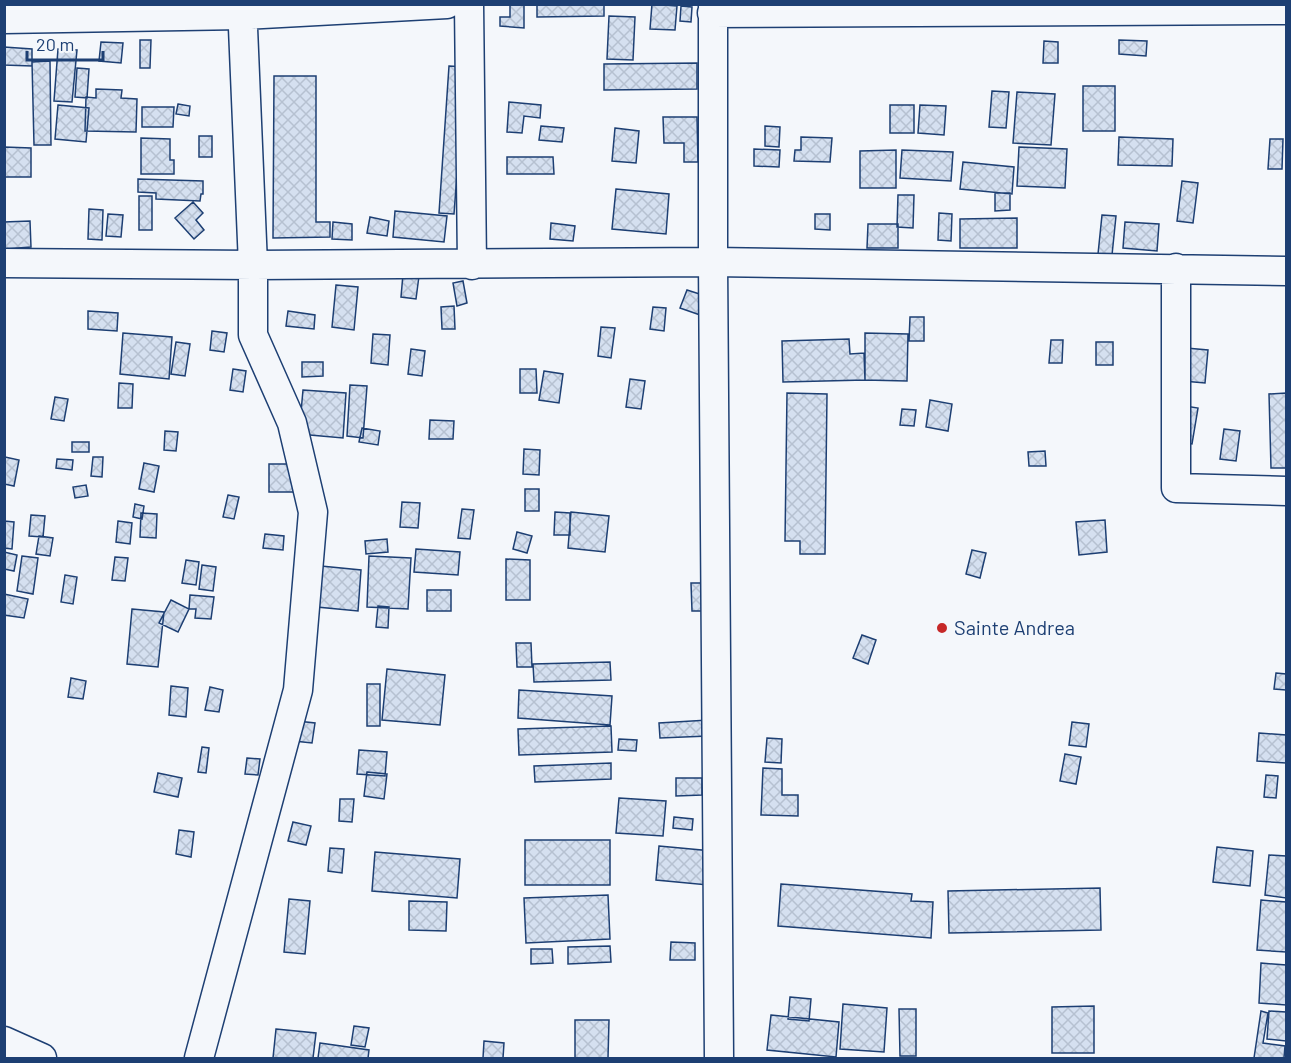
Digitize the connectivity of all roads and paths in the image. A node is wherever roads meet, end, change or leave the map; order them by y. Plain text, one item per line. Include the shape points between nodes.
1 (447, 4) edge
2 (469, 4) edge
3 (1198, 8) edge
4 (712, 9) edge
5 (242, 10) edge
6 (1287, 10) edge
7 (4, 19) edge
8 (713, 262) junction
9 (4, 263) edge
10 (472, 265) junction
11 (253, 266) junction
12 (1176, 268) junction
13 (1287, 270) edge
14 (1287, 491) edge
15 (4, 1041) edge
16 (42, 1059) edge
17 (199, 1059) edge
18 (719, 1059) edge

1 - 5 street
2 - 10 street
3 - 4 street
3 - 6 street
4 - 8 street
5 - 7 street
5 - 11 street
8 - 10 street
8 - 12 street
8 - 18 street
9 - 11 street
10 - 11 street
11 - 17 street via 252,335 292,423 313,512 298,690
12 - 13 street
12 - 14 street via 1176,488
15 - 16 street

